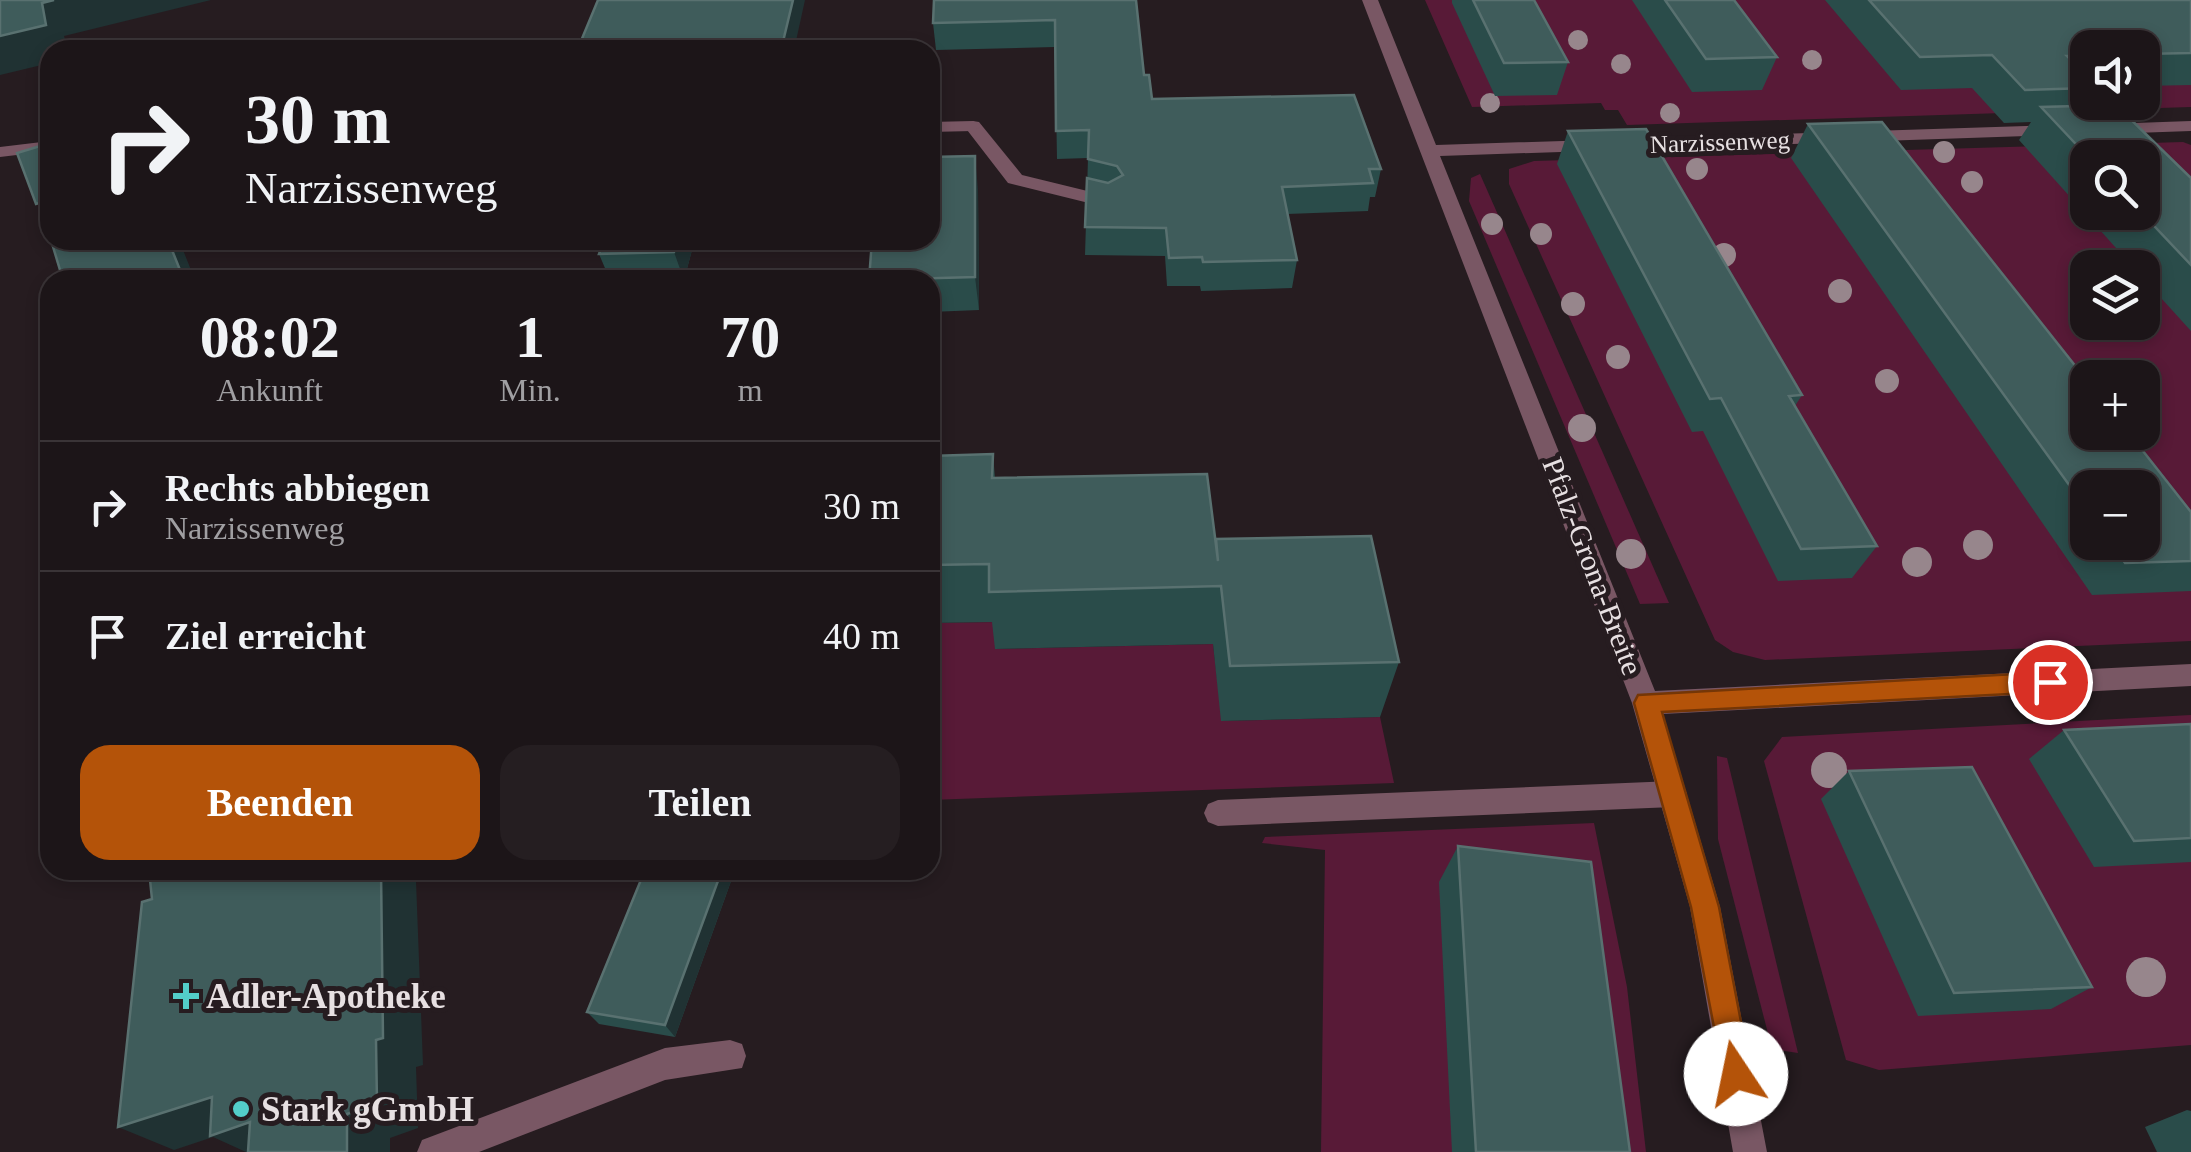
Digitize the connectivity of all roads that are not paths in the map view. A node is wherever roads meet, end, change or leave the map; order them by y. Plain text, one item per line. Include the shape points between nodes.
1 (1370, 0) edge
2 (2191, 126) edge
3 (940, 127) edge
4 (40, 147) edge
5 (1429, 151) junction
6 (0, 152) edge
7 (1109, 202) edge
8 (2191, 675) edge
9 (1646, 703) junction
10 (1673, 794) junction
11 (1218, 813) dead end
12 (730, 1056) dead end
13 (434, 1152) edge
14 (1750, 1152) edge

1 - 5 street, Pfalz-Grona-Breite
2 - 5 street, Narzissenweg
3 - 7 street via 973,126 1015,179
4 - 6 street
5 - 9 street, Pfalz-Grona-Breite
8 - 9 street
9 - 10 street, Pfalz-Grona-Breite
10 - 11 street
10 - 14 street, Pfalz-Grona-Breite via 1705,907
12 - 13 street via 665,1064

